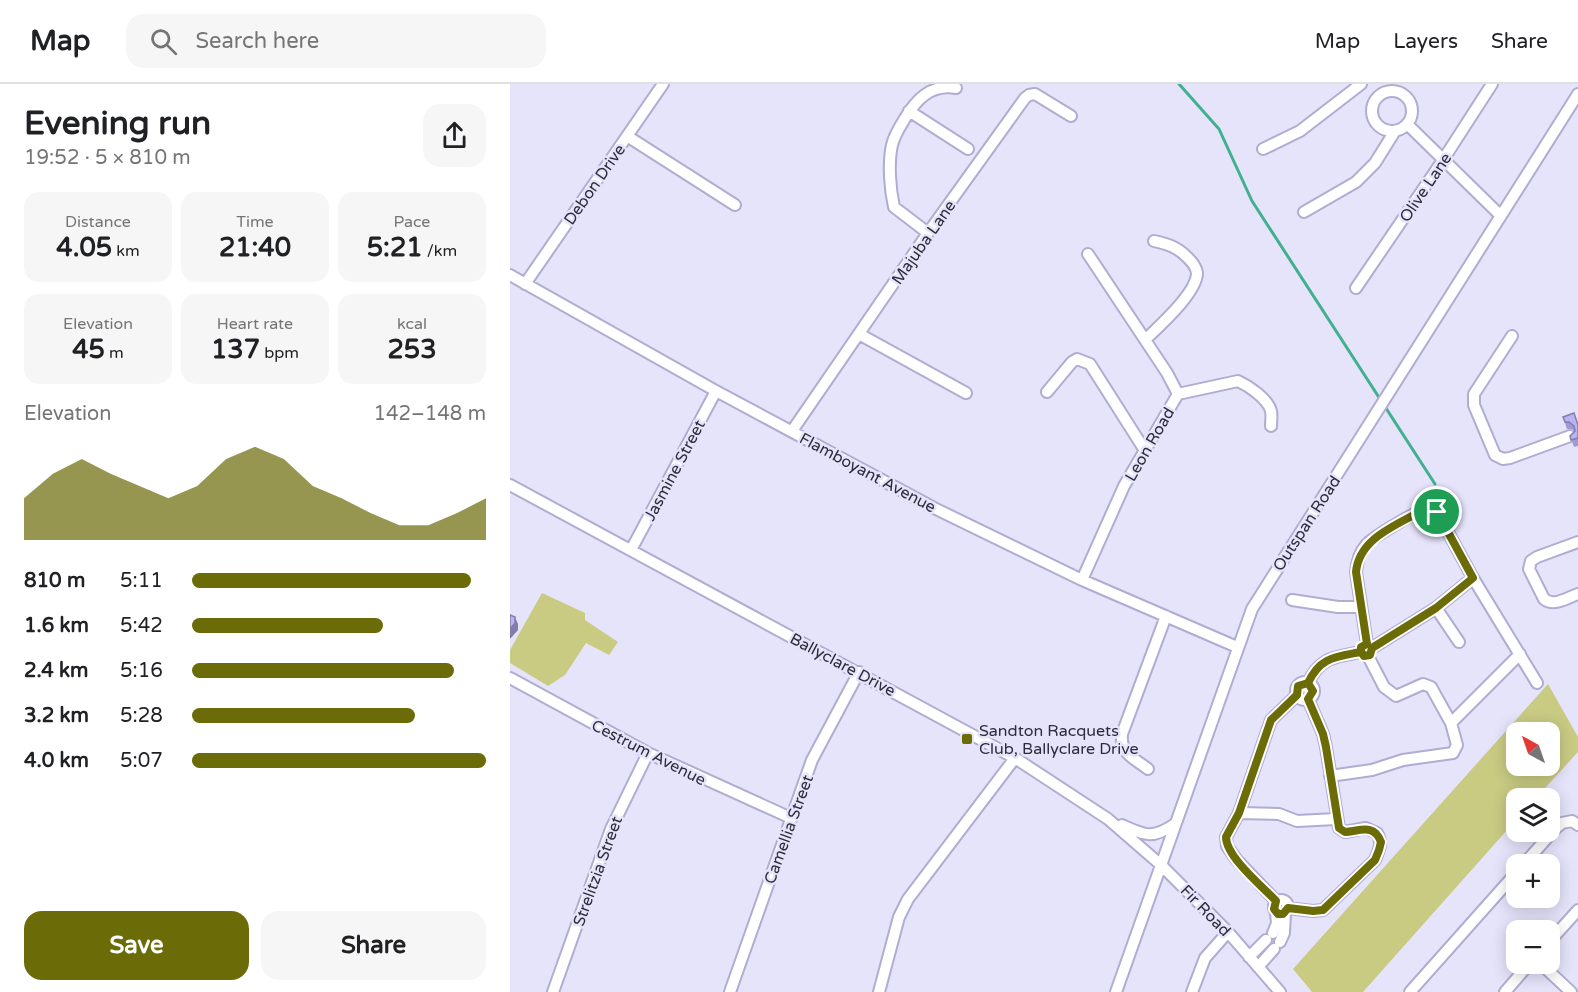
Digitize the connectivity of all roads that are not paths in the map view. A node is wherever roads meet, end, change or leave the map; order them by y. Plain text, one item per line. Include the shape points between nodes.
1 (663, 84) edge
2 (1361, 84) edge
3 (1492, 84) edge
4 (1387, 87) edge
5 (956, 88) dead end
6 (1578, 94) edge
7 (909, 111) junction
8 (1071, 116) dead end
9 (1407, 124) junction
10 (1395, 131) junction
11 (627, 136) junction
12 (968, 148) dead end
13 (1263, 149) dead end
14 (1443, 160) junction
15 (735, 205) dead end
16 (1304, 212) dead end
17 (1500, 215) junction
18 (928, 233) junction
19 (1154, 241) dead end
20 (1088, 254) dead end
21 (510, 275) edge
22 (525, 284) junction
23 (1356, 288) dead end
24 (859, 334) junction
25 (1512, 336) dead end
26 (1145, 340) junction
27 (716, 391) junction
28 (1047, 392) dead end
29 (966, 393) dead end
30 (1178, 394) junction
31 (1271, 426) dead end
32 (792, 431) junction
33 (1570, 436) edge
34 (1144, 449) junction
35 (510, 485) edge
36 (1578, 542) edge
37 (631, 550) junction
38 (1473, 578) junction
39 (1082, 580) junction
40 (1578, 594) edge
41 (1292, 600) dead end
42 (1361, 607) junction
43 (1436, 608) junction
44 (1166, 616) junction
45 (1459, 642) dead end
46 (1237, 647) junction
47 (1367, 650) junction
48 (1520, 654) junction
49 (859, 672) junction
50 (510, 679) edge
51 (1308, 683) junction
52 (1537, 683) dead end
53 (1297, 695) junction
54 (1308, 699) junction
55 (1451, 723) junction
56 (648, 753) junction
57 (1015, 758) junction
58 (1148, 769) dead end
59 (1330, 776) junction
60 (1239, 813) junction
61 (791, 818) junction
62 (1108, 819) junction
63 (1336, 819) junction
64 (1175, 824) junction
65 (1578, 825) edge
66 (1533, 854) edge
67 (1161, 865) junction
68 (1506, 884) edge
69 (1281, 909) junction
70 (1578, 910) edge
71 (1560, 931) edge
72 (1228, 932) junction
73 (1272, 941) junction
74 (1249, 957) junction
75 (1258, 967) junction
76 (1520, 974) edge
77 (1552, 974) edge
78 (1268, 986) edge
79 (553, 992) edge
80 (730, 992) edge
81 (879, 992) edge
82 (1116, 992) edge
83 (1192, 992) edge
84 (1280, 992) edge
85 (1410, 992) edge
86 (1504, 992) edge
87 (1571, 992) edge

1 - 11 street, Debon Drive
2 - 13 street via 1300,131
3 - 14 street, Olive Lane
4 - 9 street via 1408,100 1412,112
4 - 10 street via 1372,111 1376,124
5 - 7 street via 926,92
6 - 17 street, Outspan Road
7 - 12 street
7 - 18 street via 892,146 892,201 898,211
8 - 18 street, Majuba Lane via 1035,94 1025,98
9 - 10 street
9 - 14 street
10 - 16 street via 1361,177
11 - 15 street
11 - 22 street, Debon Drive
14 - 17 street
14 - 23 street, Olive Lane
17 - 46 street, Outspan Road via 1255,603
18 - 24 street, Majuba Lane
19 - 26 street via 1180,249 1194,264 1197,275 1170,317
20 - 26 street, Leon Road
21 - 22 street, Flamboyant Avenue
22 - 27 street, Flamboyant Avenue
24 - 29 street
24 - 32 street, Majuba Lane
25 - 33 street via 1474,394 1474,405 1495,455 1510,458
26 - 30 street, Leon Road
27 - 32 street, Flamboyant Avenue
27 - 37 street, Jasmine Street
28 - 34 street via 1072,362 1086,361
30 - 31 street via 1238,381 1268,404
30 - 34 street, Leon Road
32 - 39 street, Flamboyant Avenue via 934,508
34 - 39 street, Leon Road
35 - 37 street, Ballyclare Drive
36 - 40 street via 1537,557 1529,569 1548,602
37 - 49 street, Ballyclare Drive
38 - 42 street via 1437,512 1423,510 1371,540 1361,552 1356,572
38 - 43 street
38 - 48 street
39 - 44 street, Flamboyant Avenue
41 - 42 street
42 - 47 street
43 - 45 street
43 - 47 street
44 - 46 street, Flamboyant Avenue
44 - 58 street via 1122,734 1123,749
46 - 64 street, Outspan Road
47 - 51 street via 1331,658 1319,666
47 - 55 street via 1384,687 1396,696 1423,684 1431,687
48 - 52 street
48 - 55 street
49 - 57 street, Ballyclare Drive
49 - 61 street, Camellia Street via 820,744
50 - 56 street, Cestrum Avenue
51 - 53 street via 1298,686
51 - 54 street via 1313,691
53 - 54 street
53 - 60 street via 1271,720
54 - 59 street via 1323,734
55 - 59 street via 1457,745 1453,753
56 - 61 street, Cestrum Avenue
56 - 79 street, Strelitzia Street via 610,829
57 - 62 street, Ballyclare Drive
57 - 81 street via 908,899 899,917
59 - 63 street
60 - 63 street via 1279,814 1297,821
60 - 69 street via 1226,837 1227,846
61 - 80 street, Camellia Street
62 - 64 street via 1148,835
62 - 67 street, Ballyclare Drive
63 - 69 street via 1345,832 1366,828 1377,833 1381,842 1375,860 1323,910
64 - 67 street, Outspan Road
65 - 66 street via 1572,821 1562,823
67 - 72 street, Fir Road
67 - 82 street, Outspan Road
68 - 85 street
69 - 73 street
70 - 71 street
72 - 74 street, Fir Road
72 - 83 street via 1205,958
73 - 74 street
73 - 75 street
74 - 75 street, Fir Road
75 - 78 street, Fir Road
76 - 86 street
77 - 87 street
78 - 84 street, Fir Road

